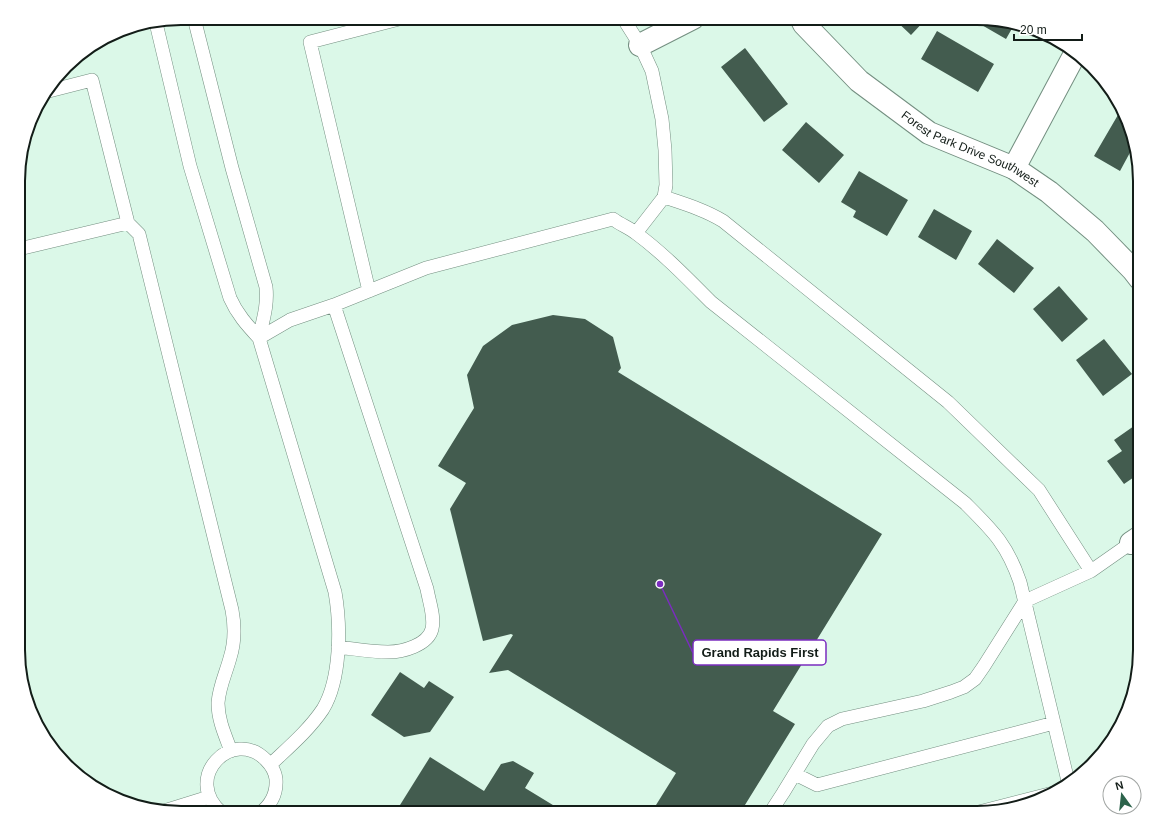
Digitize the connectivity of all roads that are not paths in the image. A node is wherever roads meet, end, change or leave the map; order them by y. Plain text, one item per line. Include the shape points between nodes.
1 (196, 25) edge
2 (376, 25) edge
3 (627, 25) edge
4 (679, 25) edge
5 (805, 25) edge
6 (157, 27) edge
7 (640, 45) junction
8 (1073, 58) edge
9 (54, 90) edge
10 (1014, 168) junction
11 (664, 197) junction
12 (128, 223) junction
13 (636, 233) junction
14 (25, 248) edge
15 (1133, 270) edge
16 (369, 291) junction
17 (334, 305) junction
18 (259, 338) junction
19 (1133, 541) edge
20 (1092, 571) junction
21 (1025, 601) junction
22 (338, 647) junction
23 (1054, 723) junction
24 (230, 751) junction
25 (271, 764) junction
26 (795, 774) junction
27 (1067, 778) edge
28 (209, 797) junction
29 (180, 806) edge
30 (214, 806) edge
31 (268, 806) edge
32 (774, 806) edge

1 - 18 lane via 232,168 266,287 266,308
2 - 16 lane via 310,42
3 - 7 lane
4 - 7 street
5 - 10 street, Forest Park Drive Southwest via 858,81 929,133
6 - 18 lane via 190,166 230,298 240,318
7 - 11 lane via 652,71 662,119 666,185
8 - 10 street
9 - 12 lane via 92,80
10 - 15 street, Forest Park Drive Southwest via 1050,192 1095,231
11 - 13 lane
11 - 20 lane via 698,208 723,221 948,402 1039,490
12 - 14 lane
12 - 24 lane via 139,234 232,610 233,648 218,702 221,723
13 - 16 lane via 613,219 426,268
13 - 21 lane via 675,265 711,302 965,503 989,526 1004,546 1015,569
16 - 17 lane
17 - 18 lane via 290,320
17 - 22 lane via 427,589 433,619 430,634 423,642 413,647 389,652
18 - 22 lane via 335,592 338,609
19 - 20 lane
20 - 21 lane
21 - 23 lane
21 - 26 lane via 975,679 964,687 938,697 842,719 828,726 813,744
22 - 25 lane via 334,679 323,708 304,732
23 - 26 lane via 817,785
23 - 27 lane
24 - 25 lane via 253,751
24 - 28 lane via 220,756 210,770 207,786
25 - 31 lane via 276,775 276,787 274,798
26 - 32 lane
28 - 29 lane
28 - 30 lane

